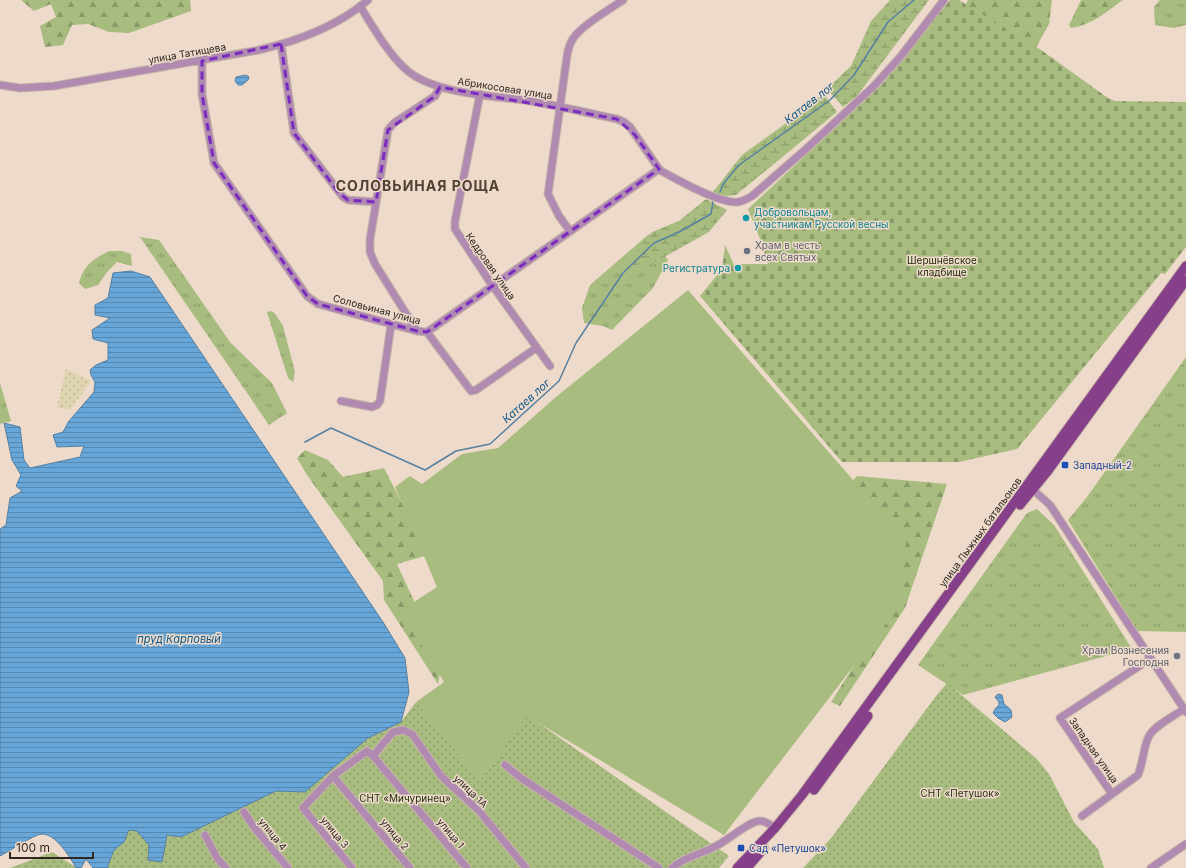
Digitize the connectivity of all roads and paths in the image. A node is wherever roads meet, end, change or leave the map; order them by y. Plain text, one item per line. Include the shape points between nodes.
1 (623, 0) edge
2 (944, 0) edge
3 (363, 3) edge
4 (281, 44) junction
5 (202, 60) junction
6 (0, 85) edge
7 (440, 87) junction
8 (480, 94) junction
9 (561, 107) junction
10 (659, 169) junction
11 (376, 202) junction
12 (570, 231) junction
13 (1186, 266) edge
14 (1186, 280) edge
15 (492, 285) junction
16 (391, 325) junction
17 (417, 331) junction
18 (427, 332) junction
19 (536, 348) junction
20 (550, 366) dead end
21 (341, 400) dead end
22 (1030, 487) junction
23 (1150, 659) junction
24 (1185, 711) edge
25 (373, 756) junction
26 (505, 765) dead end
27 (333, 776) junction
28 (1112, 794) junction
29 (244, 812) dead end
30 (793, 812) junction
31 (1082, 816) dead end
32 (775, 828) junction
33 (205, 835) dead end
34 (1186, 844) edge
35 (226, 868) edge
36 (288, 868) edge
37 (352, 868) edge
38 (410, 868) edge
39 (468, 868) edge
40 (526, 868) edge
41 (659, 868) edge
42 (672, 868) edge
43 (737, 868) edge
44 (746, 868) edge
45 (1151, 868) edge

1 - 9 street via 582,29 572,40 565,67
2 - 10 street via 901,56 874,86 752,196 739,202 724,200
3 - 4 street, улица Татищева via 325,27
3 - 7 street, Абрикосовая улица via 396,60 416,77
4 - 5 street, улица Татищева
4 - 11 street via 294,133 343,198
5 - 6 street, улица Татищева via 54,86 20,88
5 - 16 street, Соловьиная улица via 202,94 214,163 307,296 318,304
7 - 8 street, Абрикосовая улица
7 - 11 street via 435,96 394,123 388,130
8 - 9 street, Абрикосовая улица
8 - 15 street, Кедровая улица via 454,224 457,234
9 - 10 street, Абрикосовая улица via 624,122
9 - 12 street via 548,194
10 - 12 street, Соловьиная улица
11 - 17 street via 370,252
12 - 15 street, Соловьиная улица
13 - 22 main road, улица Лыжных батальонов
14 - 22 main road, улица Лыжных батальонов via 1047,472
15 - 18 street, Соловьиная улица
15 - 19 street, Кедровая улица
16 - 17 street, Соловьиная улица
16 - 21 street via 378,404 372,407
17 - 18 street, Соловьиная улица
18 - 19 street via 472,391
19 - 20 street, Кедровая улица
22 - 23 street via 1050,505
22 - 30 main road, улица Лыжных батальонов via 824,776
23 - 24 street
23 - 28 street, Западная улица via 1060,718
24 - 28 street via 1153,730 1148,738 1138,775
25 - 27 street via 367,751
25 - 39 street, улица 1
25 - 40 street, улица 1А via 393,732 403,730 412,734 441,776 479,811
26 - 41 street
27 - 37 street, улица 3 via 303,808
27 - 38 street, улица 2
28 - 31 street
29 - 36 street, улица 4
30 - 32 main road
30 - 44 main road
32 - 42 street via 766,822 758,821
32 - 43 main road
33 - 35 street via 217,858
34 - 45 street

